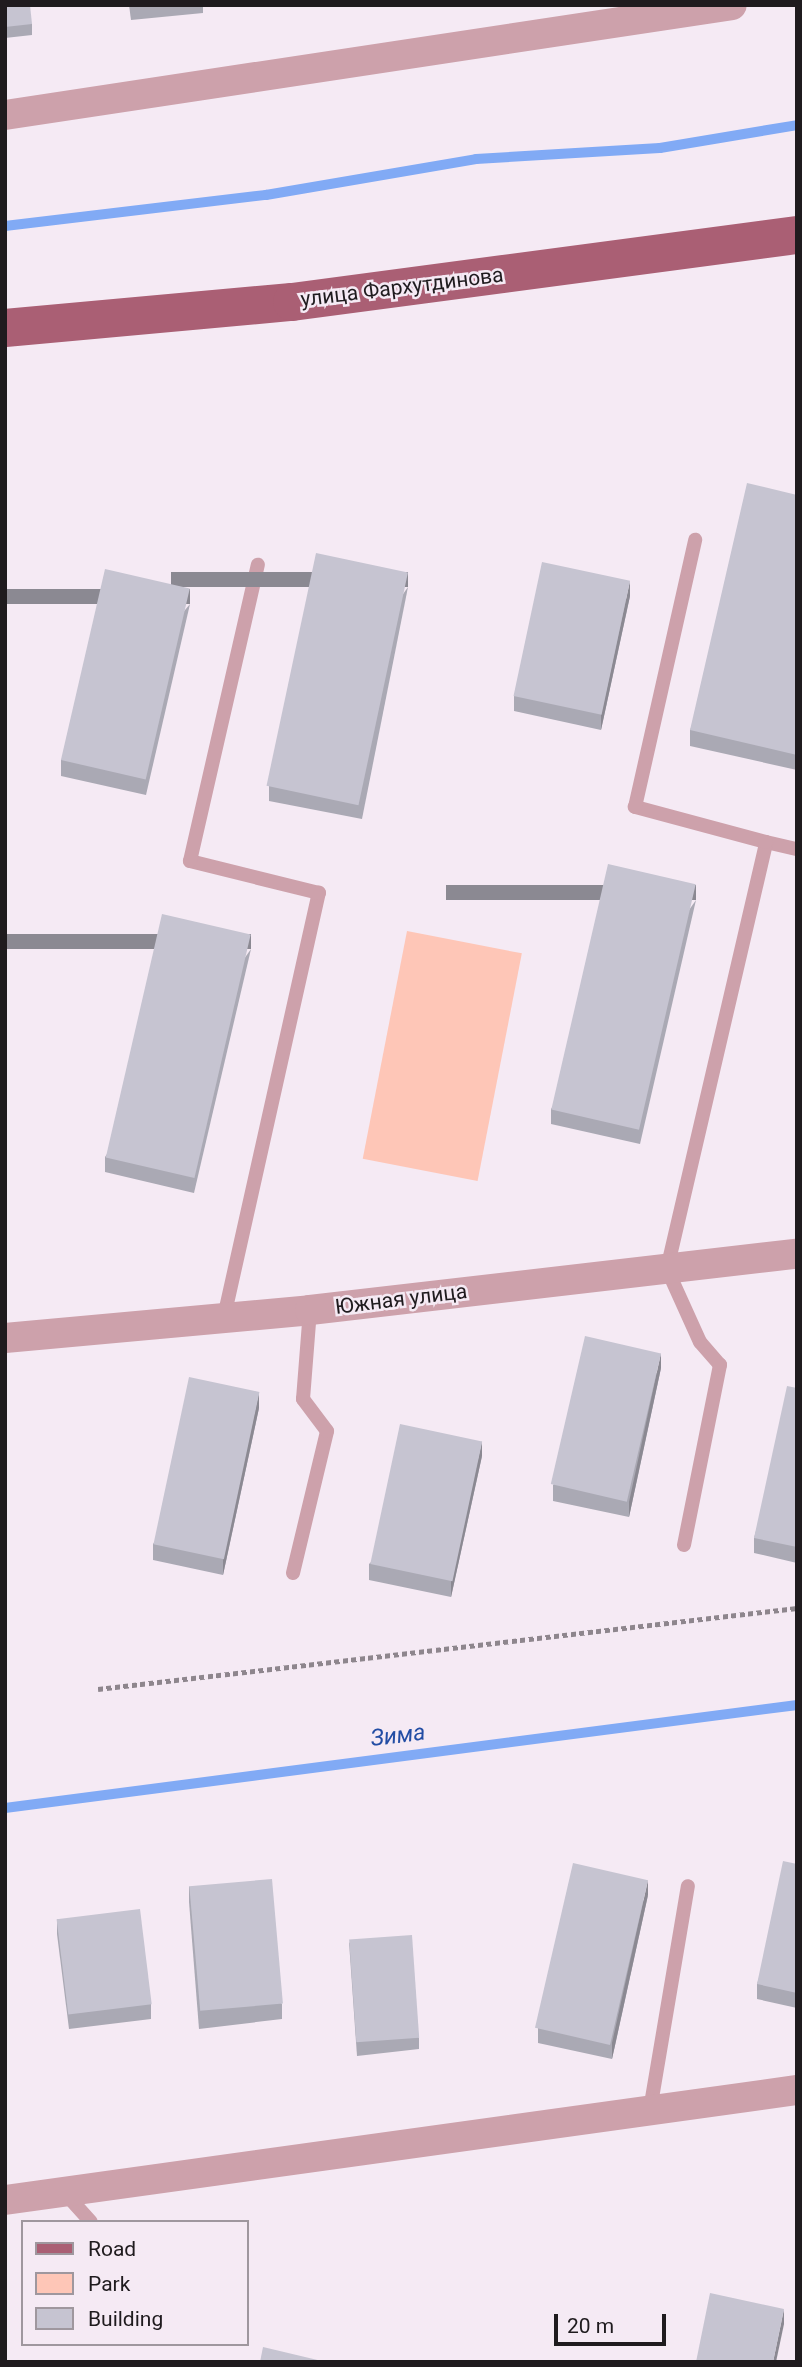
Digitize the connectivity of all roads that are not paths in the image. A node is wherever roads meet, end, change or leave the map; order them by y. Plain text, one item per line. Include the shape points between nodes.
1 (732, 5) edge
2 (5, 115) edge
3 (797, 235) edge
4 (5, 328) edge
5 (695, 540) dead end
6 (258, 565) dead end
7 (766, 842) junction
8 (797, 849) edge
9 (797, 1254) edge
10 (667, 1269) junction
11 (310, 1310) junction
12 (224, 1317) junction
13 (5, 1338) edge
14 (684, 1545) dead end
15 (293, 1573) dead end
16 (688, 1886) dead end
17 (797, 2090) edge
18 (650, 2110) junction
19 (63, 2191) junction
20 (5, 2200) edge
21 (89, 2220) edge

1 - 2 street
3 - 4 main road, улица Фархутдинова via 292,302
5 - 7 lane via 635,807
6 - 12 lane via 190,861 319,893
7 - 8 lane
7 - 10 lane
9 - 10 street, Южная улица
10 - 11 street, Южная улица
10 - 14 lane via 700,1342 720,1365
11 - 12 street, Южная улица
11 - 15 lane via 303,1399 327,1431
12 - 13 street, Южная улица
16 - 18 lane
17 - 18 street
18 - 19 street
19 - 20 street
19 - 21 lane

